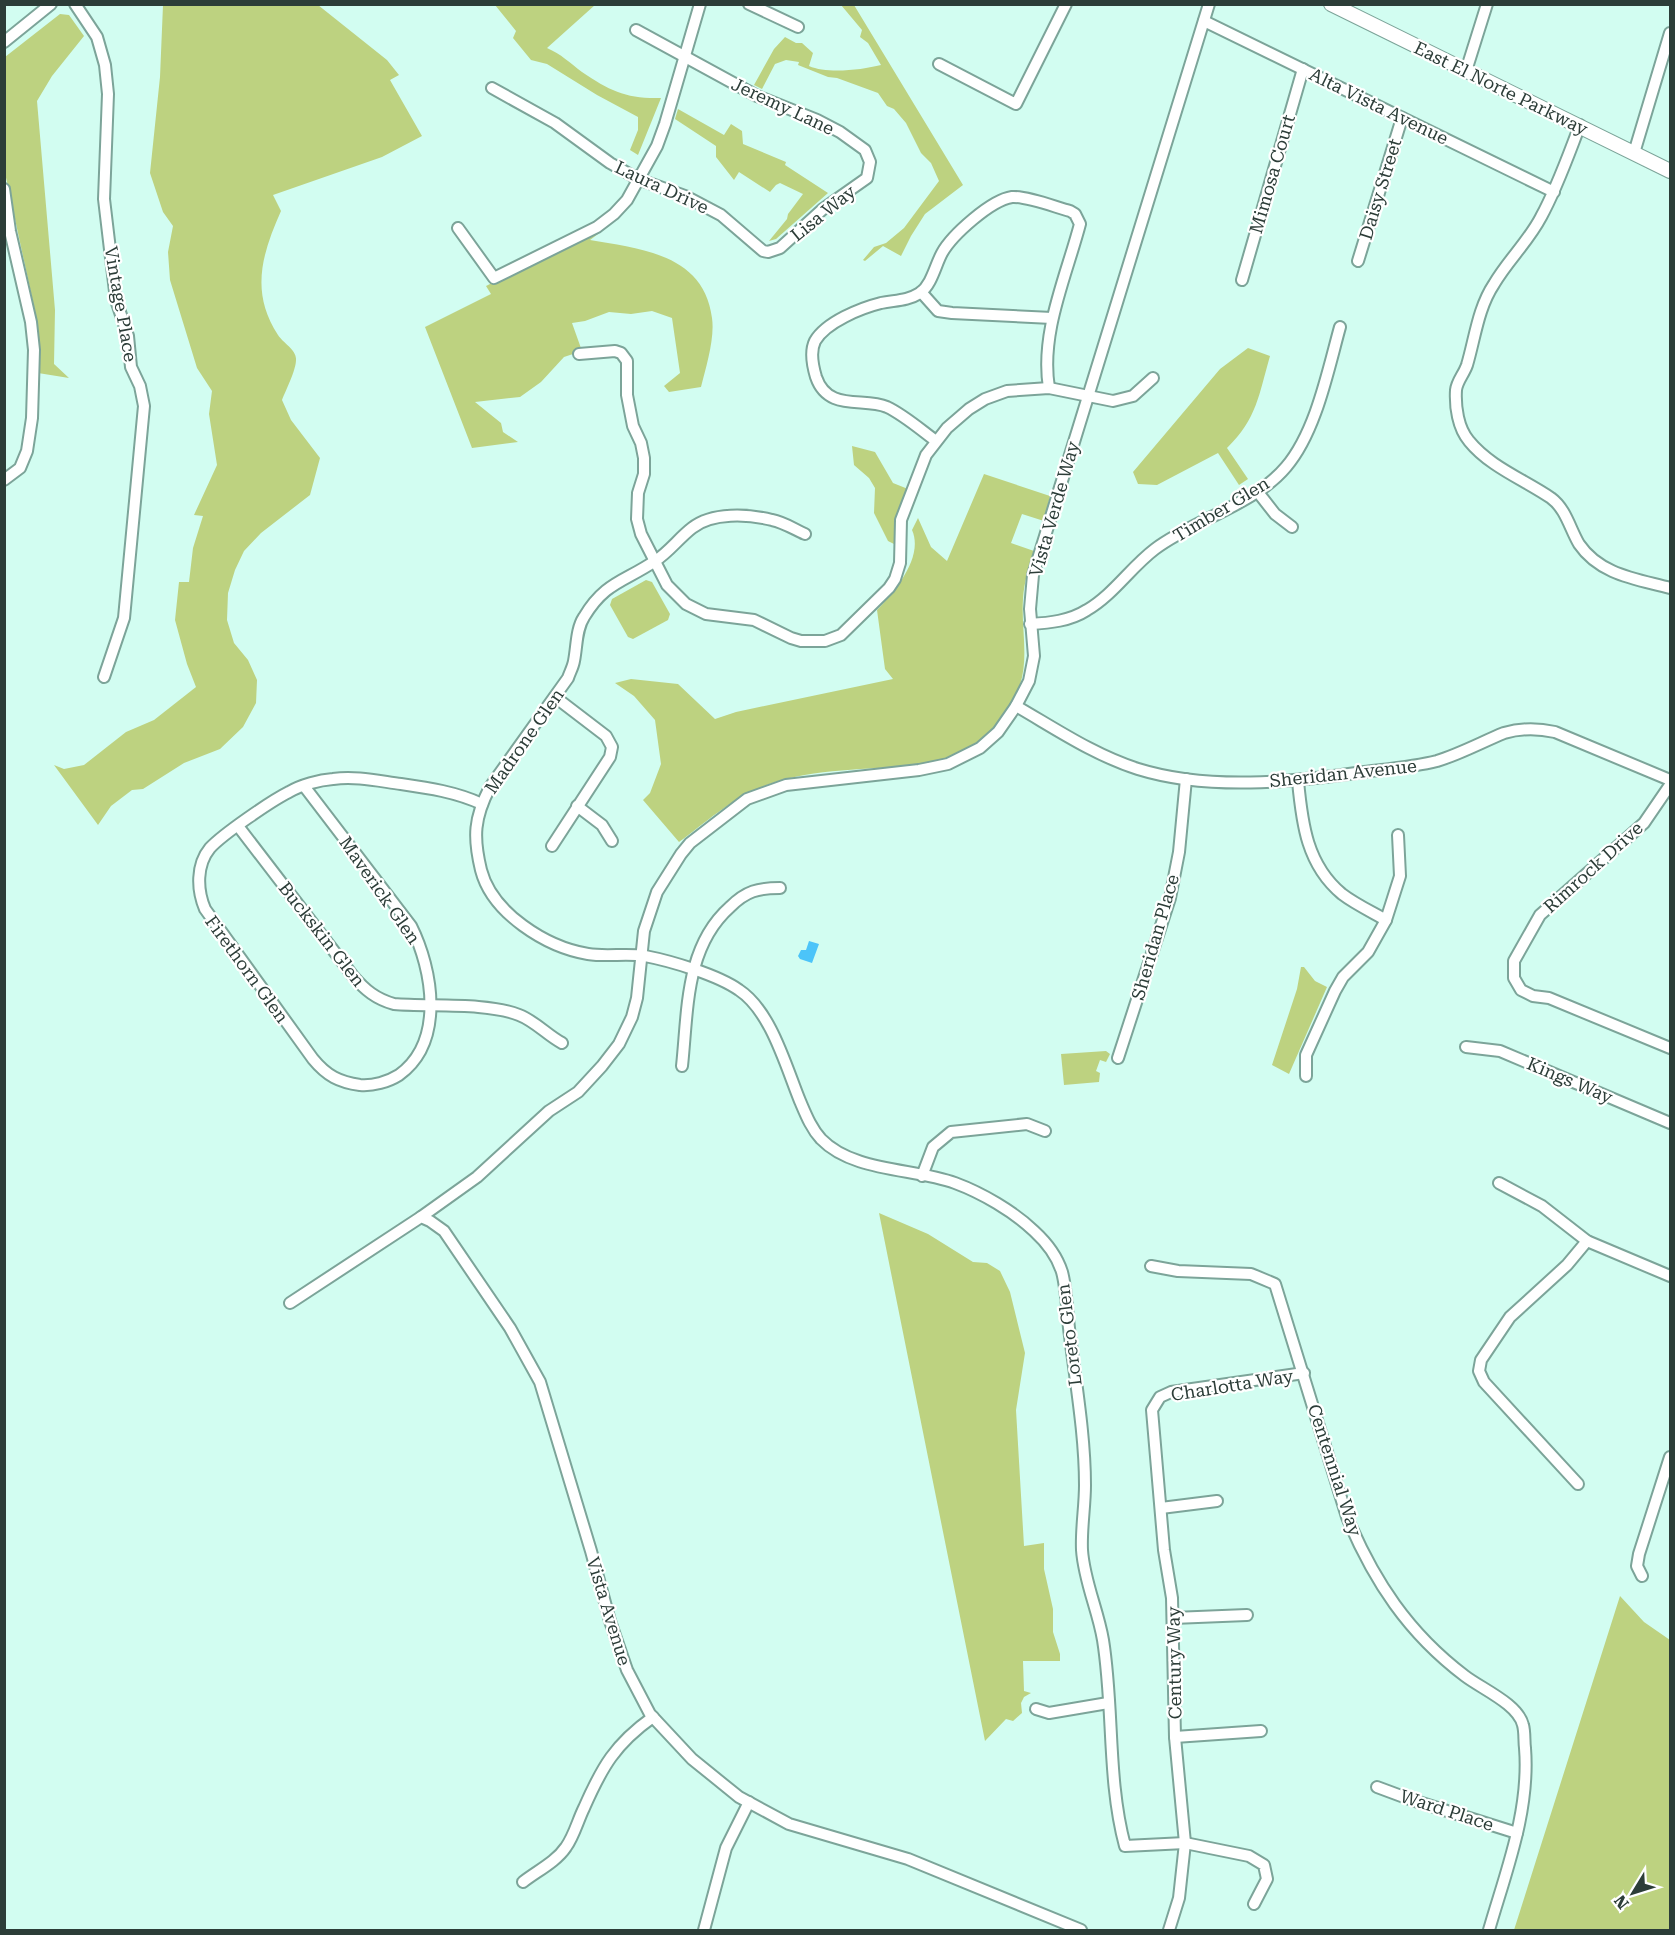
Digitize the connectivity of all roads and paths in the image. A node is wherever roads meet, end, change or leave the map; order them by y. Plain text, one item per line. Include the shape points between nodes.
1 (51, 4) edge
2 (75, 4) edge
3 (700, 4) edge
4 (749, 4) edge
5 (1066, 4) edge
6 (1209, 4) edge
7 (1331, 4) edge
8 (1487, 4) edge
9 (1204, 21) junction
10 (798, 27) dead end
11 (636, 30) dead end
12 (1671, 33) edge
13 (5, 41) edge
14 (684, 57) junction
15 (939, 64) dead end
16 (1303, 69) junction
17 (1466, 72) junction
18 (492, 88) dead end
19 (1402, 118) junction
20 (1580, 125) junction
21 (1634, 153) junction
22 (870, 166) joint
23 (1671, 171) edge
24 (638, 179) junction
25 (4, 189) edge
26 (1554, 192) junction
27 (458, 228) dead end
28 (768, 252) joint
29 (1358, 261) dead end
30 (1242, 280) dead end
31 (921, 292) junction
32 (1052, 318) junction
33 (1340, 327) dead end
34 (579, 354) dead end
35 (1153, 378) dead end
36 (1049, 388) junction
37 (1088, 395) junction
38 (936, 441) junction
39 (4, 480) edge
40 (1257, 491) junction
41 (1292, 527) dead end
42 (805, 534) dead end
43 (655, 561) junction
44 (1671, 588) edge
45 (1030, 624) junction
46 (104, 678) dead end
47 (555, 697) junction
48 (1016, 706) junction
49 (1186, 778) junction
50 (1671, 780) edge
51 (1298, 781) junction
52 (1671, 785) edge
53 (304, 786) junction
54 (482, 804) junction
55 (577, 806) junction
56 (238, 826) junction
57 (1398, 835) dead end
58 (612, 841) dead end
59 (552, 846) dead end
60 (780, 888) dead end
61 (1386, 920) junction
62 (642, 956) junction
63 (693, 970) junction
64 (431, 1005) junction
65 (562, 1043) dead end
66 (1466, 1047) dead end
67 (1671, 1048) edge
68 (1118, 1058) dead end
69 (682, 1066) dead end
70 (1306, 1076) dead end
71 (1671, 1123) edge
72 (1045, 1131) dead end
73 (922, 1176) junction
74 (1499, 1184) dead end
75 (421, 1217) junction
76 (1587, 1241) junction
77 (1151, 1266) dead end
78 (1671, 1276) edge
79 (290, 1303) dead end
80 (1304, 1373) junction
81 (1160, 1397) joint
82 (1671, 1458) edge
83 (1578, 1484) dead end
84 (1217, 1501) dead end
85 (1161, 1508) junction
86 (1642, 1576) dead end
87 (1246, 1615) dead end
88 (1173, 1618) junction
89 (1108, 1703) junction
90 (1036, 1709) dead end
91 (653, 1717) junction
92 (1261, 1731) dead end
93 (1175, 1737) junction
94 (1377, 1786) dead end
95 (749, 1802) junction
96 (1517, 1833) junction
97 (1185, 1843) junction
98 (523, 1882) dead end
99 (1254, 1904) dead end
100 (704, 1930) edge
101 (1081, 1930) edge
102 (1169, 1930) edge
103 (1489, 1930) edge

1 - 13 street
2 - 46 street, Vintage Place via 97,37 105,65 106,211 116,300 128,336 130,367 144,406 124,618
3 - 14 street
4 - 10 street
5 - 15 street via 1016,104
6 - 9 street, Vista Verde Way
7 - 17 main road, East El Norte Parkway
8 - 17 street
9 - 16 street, Alta Vista Avenue
9 - 37 street, Vista Verde Way
11 - 14 street, Jeremy Lane
12 - 21 street
14 - 22 street, Jeremy Lane via 757,96 840,132 865,150
14 - 24 street via 657,146
16 - 19 street, Alta Vista Avenue
16 - 30 street, Mimosa Court
17 - 20 main road, East El Norte Parkway
18 - 24 street, Laura Drive via 555,123
19 - 26 street, Alta Vista Avenue
19 - 29 street, Daisy Street
20 - 21 main road, East El Norte Parkway
20 - 26 street
21 - 23 main road, East El Norte Parkway
22 - 28 street, Lisa Way via 867,178 823,209 780,248
24 - 27 street via 627,200 597,226 494,278
24 - 28 street, Laura Drive via 685,196 721,215
25 - 39 street via 34,350 27,451 20,468
26 - 44 street via 1532,233 1492,286 1480,314 1466,368 1456,387 1462,430 1483,456 1554,500 1594,562 1613,573
31 - 32 street via 938,311 952,314
31 - 32 street via 942,252 959,231 993,205 1012,197 1023,198 1070,211 1080,224
31 - 38 street via 907,300 860,309 830,326 815,342 812,354 816,379 828,395 851,403 888,407
32 - 36 street
33 - 40 street, Timber Glen via 1315,414 1285,468
34 - 43 street via 615,351 627,361 627,395 644,458 637,519
35 - 37 street via 1133,396 1113,401
36 - 37 street
36 - 38 street via 1007,392 985,399
37 - 45 street, Vista Verde Way via 1033,575
38 - 43 street via 926,455 901,520 900,563 895,579 841,634 825,641 801,641 754,620 706,614 686,604 667,585
40 - 41 street via 1275,514
40 - 45 street, Timber Glen via 1154,549 1086,611 1054,623
42 - 43 street, Madrone Glen via 772,520 738,515 704,520
43 - 47 street, Madrone Glen via 599,595 582,619 574,662
45 - 48 street, Vista Verde Way via 1034,656 1029,681
47 - 54 street, Madrone Glen
47 - 55 street via 606,736 612,747 610,757
48 - 49 street, Sheridan Avenue via 1113,760 1161,775
48 - 62 street, Vista Verde Way via 998,732 980,748 948,764 786,785 747,799 681,854 657,892 644,931
49 - 51 street, Sheridan Avenue
49 - 68 street, Sheridan Place via 1170,898
50 - 51 street, Sheridan Avenue via 1555,732 1524,729 1426,763
51 - 61 street via 1302,821 1315,860 1345,896
52 - 67 street, Rimrock Drive via 1644,823 1540,915 1514,961 1514,978 1521,990
53 - 54 street, Firethorn Glen via 356,777 447,791
53 - 56 street, Firethorn Glen
53 - 64 street, Maverick Glen via 411,926 422,948
54 - 62 street, Madrone Glen via 475,845 483,878 508,913 536,934 567,948 588,954
55 - 58 street via 602,825
55 - 59 street
56 - 64 street, Buckskin Glen via 363,987 382,1001
56 - 64 street, Firethorn Glen via 210,849 204,860 198,880 200,899 321,1069 341,1082 369,1086 392,1080 411,1066 423,1048
57 - 61 street via 1400,876
60 - 63 street via 747,893 721,914 702,942
61 - 70 street via 1368,952 1335,991 1306,1055
62 - 63 street, Loreto Glen
62 - 75 street, Vista Verde Way via 632,1017 619,1044 602,1066 578,1092 549,1110 477,1177
63 - 69 street
63 - 73 street, Loreto Glen via 740,990 760,1011 810,1125 826,1143 853,1158
64 - 65 street, Buckskin Glen via 497,1009 520,1015
66 - 71 street, Kings Way via 1500,1051
72 - 73 street via 1027,1124 951,1132 933,1147
73 - 89 street, Loreto Glen via 952,1182 999,1206 1049,1245 1062,1272 1085,1482 1082,1549 1103,1640
74 - 76 street via 1542,1206
75 - 79 street
75 - 91 street, Vista Avenue via 444,1231 510,1328 540,1382 627,1670
76 - 78 street
76 - 83 street via 1567,1265 1510,1317 1480,1360 1479,1371
77 - 80 street, Centennial Way via 1251,1274 1275,1284
80 - 81 street, Charlotta Way via 1171,1392
80 - 96 street, Centennial Way via 1347,1516 1379,1583 1431,1647 1516,1710 1523,1724 1527,1769
81 - 85 street, Century Way via 1152,1410
82 - 86 street via 1639,1554 1637,1566
84 - 85 street
85 - 88 street, Century Way
87 - 88 street
88 - 93 street, Century Way
89 - 90 street via 1049,1713
89 - 97 street, Loreto Glen via 1118,1816 1125,1846
91 - 95 street, Vista Avenue via 692,1759
91 - 98 street via 612,1754 597,1776 567,1846
92 - 93 street
93 - 97 street, Century Way
94 - 96 street, Ward Place
95 - 100 street via 726,1848
95 - 101 street, Vista Avenue via 789,1824 908,1859
96 - 103 street, Centennial Way
97 - 99 street via 1250,1856 1264,1865 1267,1879
97 - 102 street, Century Way via 1179,1898

